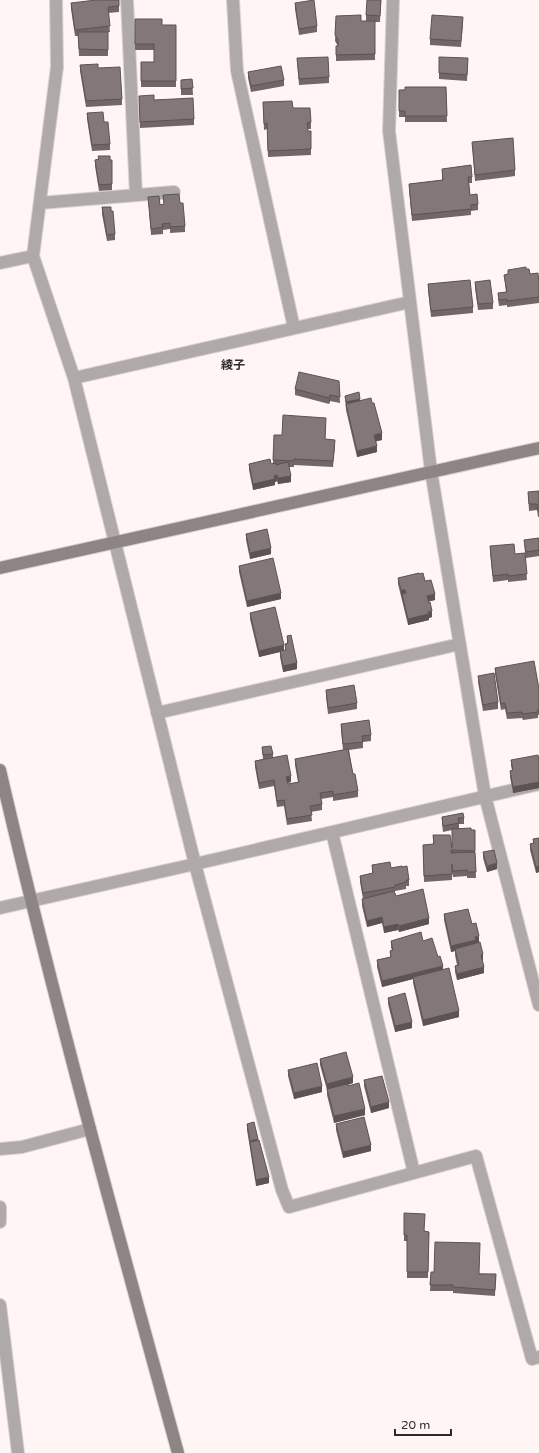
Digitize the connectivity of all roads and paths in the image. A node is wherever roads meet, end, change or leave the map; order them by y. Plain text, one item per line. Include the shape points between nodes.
1 (56, 0) edge
2 (126, 0) edge
3 (233, 0) edge
4 (393, 0) edge
5 (174, 192) dead end
6 (136, 195) junction
7 (40, 203) junction
8 (33, 256) junction
9 (0, 263) edge
10 (410, 302) junction
11 (294, 328) junction
12 (74, 378) junction
13 (539, 448) edge
14 (431, 471) junction
15 (114, 543) junction
16 (0, 568) edge
17 (460, 644) junction
18 (157, 713) junction
19 (0, 770) edge
20 (539, 784) edge
21 (485, 796) junction
22 (332, 832) junction
23 (195, 864) junction
24 (30, 901) junction
25 (0, 908) edge
26 (539, 1005) edge
27 (90, 1129) junction
28 (0, 1149) edge
29 (414, 1173) junction
30 (0, 1207) edge
31 (0, 1222) edge
32 (0, 1305) edge
33 (539, 1357) edge
34 (18, 1453) edge
35 (178, 1453) edge

1 - 7 street via 57,67
2 - 6 street
3 - 11 street via 237,71
4 - 10 street via 389,131
5 - 6 street
6 - 7 street
7 - 8 street
8 - 9 street
8 - 12 street
10 - 11 street
10 - 14 street
11 - 12 street
12 - 15 street
13 - 14 street
14 - 15 street
14 - 17 street
15 - 16 street
15 - 18 street
17 - 18 street
17 - 21 street
18 - 23 street
19 - 24 street
20 - 21 street
21 - 22 street
21 - 26 street
22 - 23 street
22 - 29 street
23 - 24 street
23 - 29 street via 282,1190 289,1207
24 - 25 street
24 - 27 street
27 - 28 street
27 - 35 street
29 - 33 street via 476,1156 532,1359
30 - 31 street
32 - 34 street

